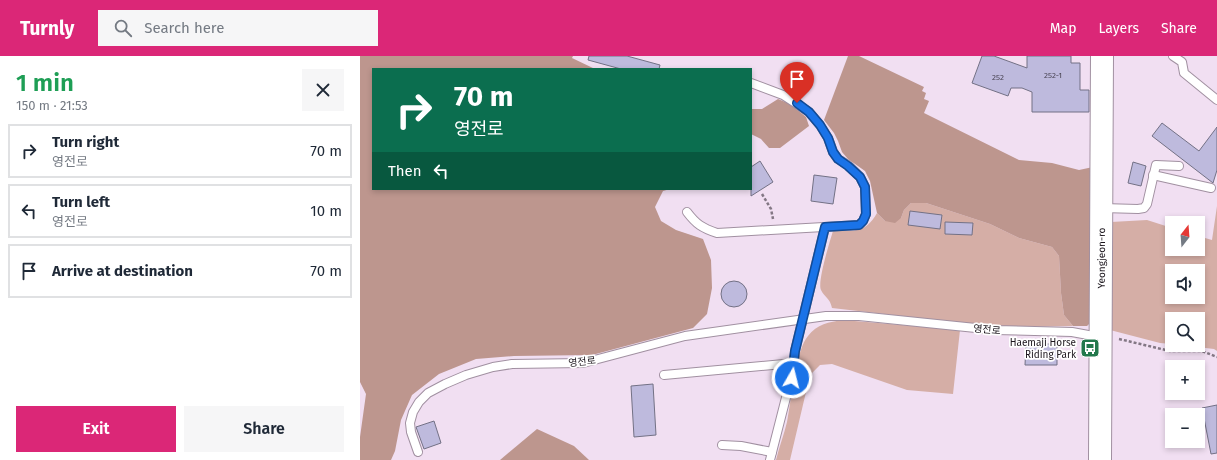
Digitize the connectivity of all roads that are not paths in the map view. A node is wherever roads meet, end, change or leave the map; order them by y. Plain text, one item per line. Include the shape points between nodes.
1 (1102, 56) edge
2 (1173, 56) edge
3 (752, 83) edge
4 (1217, 100) edge
5 (1179, 166) dead end
6 (1153, 175) junction
7 (1211, 188) dead end
8 (1101, 208) junction
9 (686, 212) dead end
10 (825, 227) junction
11 (803, 319) junction
12 (1101, 337) junction
13 (794, 363) junction
14 (664, 375) dead end
15 (722, 445) dead end
16 (418, 452) dead end
17 (771, 456) edge
18 (1100, 460) edge

1 - 8 street, Yeongjeon-ro
2 - 4 lane via 1182,62 1184,73
3 - 10 lane via 783,95 809,112 820,125 838,159 860,177 865,187 866,214 863,221 859,225
5 - 6 lane via 1156,165
6 - 7 lane
6 - 8 lane via 1144,208
8 - 12 street, Yeongjeon-ro
9 - 10 lane via 694,222 716,233
10 - 11 lane
11 - 12 lane, 영전로 via 859,316 995,330 1072,332
11 - 13 lane
11 - 16 lane, 영전로 via 685,336 583,363 512,364 466,374 428,393 419,402 410,423
12 - 18 street, Yeongjeon-ro
13 - 14 lane
13 - 17 lane
15 - 17 lane via 741,446

